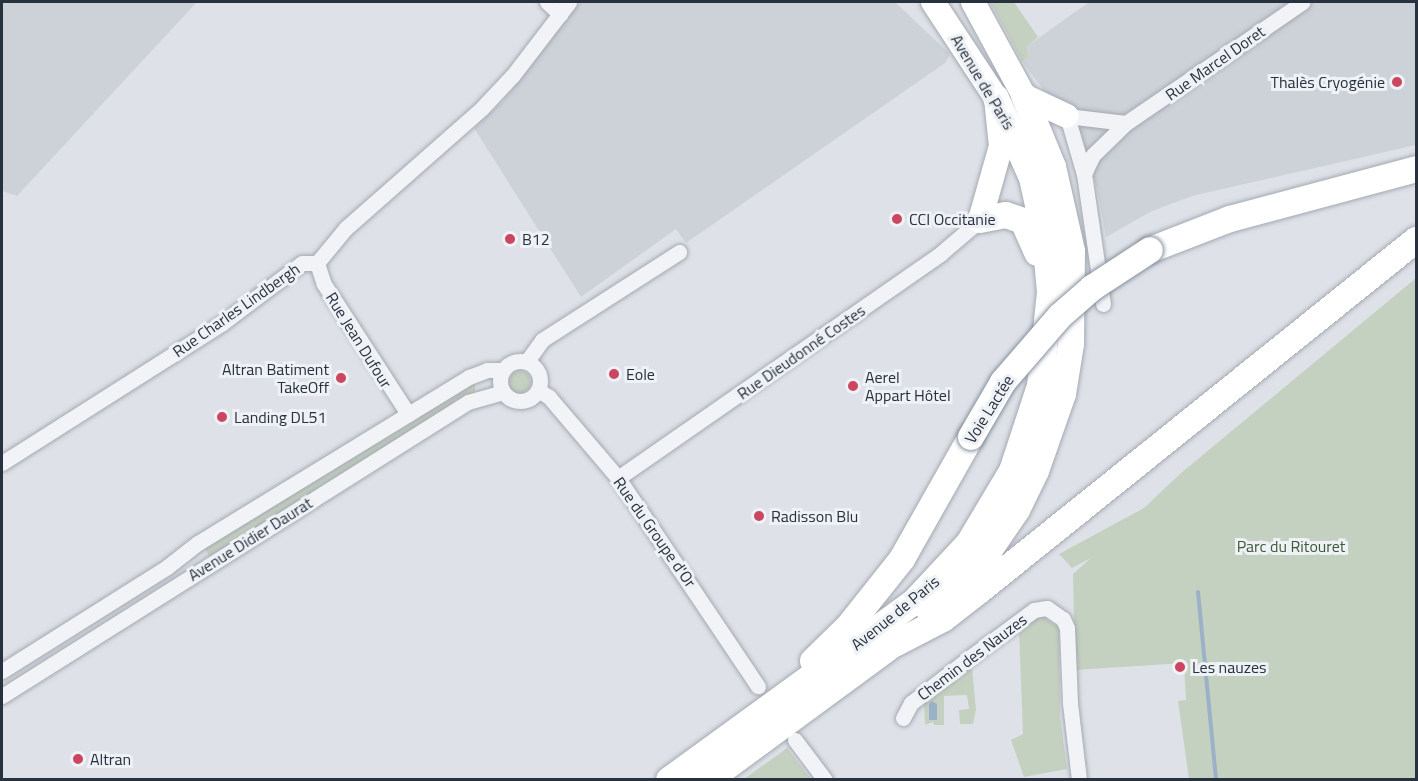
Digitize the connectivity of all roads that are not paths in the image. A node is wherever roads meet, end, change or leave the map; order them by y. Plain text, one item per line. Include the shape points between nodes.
1 (547, 2) edge
2 (933, 2) edge
3 (973, 2) edge
4 (1303, 2) edge
5 (565, 8) edge
6 (1024, 96) junction
7 (996, 98) junction
8 (1067, 116) junction
9 (1126, 123) junction
10 (1416, 168) edge
11 (1084, 174) junction
12 (980, 220) junction
13 (1416, 240) edge
14 (680, 252) dead end
15 (317, 263) junction
16 (1103, 304) dead end
17 (1048, 315) junction
18 (527, 361) junction
19 (502, 370) junction
20 (538, 390) junction
21 (502, 392) junction
22 (408, 414) junction
23 (2, 463) edge
24 (618, 478) junction
25 (887, 648) junction
26 (2, 671) edge
27 (758, 686) dead end
28 (2, 696) edge
29 (903, 718) dead end
30 (795, 740) dead end
31 (654, 780) edge
32 (669, 780) edge
33 (707, 780) edge
34 (825, 780) edge
35 (1079, 780) edge

1 - 5 street
2 - 7 main road, Avenue de Paris
3 - 6 main road, Avenue de Paris
4 - 9 street, Rue Marcel Doret
5 - 15 street, Rue Charles Lindbergh via 482,108 346,228
6 - 8 main road
6 - 25 highway, Avenue de Paris via 1053,167 1072,250 1071,344 1063,394 1036,471 1017,510 989,551
7 - 12 main road via 1001,146
7 - 17 highway, Avenue de Paris via 1023,152 1037,197 1048,264
8 - 9 street
8 - 11 street
9 - 11 street, Rue Marcel Doret via 1101,146
10 - 31 highway, Voie Lactée, bridge via 1230,219 1150,250 1092,288 1060,316 1003,382 921,531 882,588 848,627 816,659
11 - 16 street
12 - 17 highway via 1006,215 1023,221 1035,244
12 - 24 street, Rue Dieudonné Costes via 940,254
13 - 25 highway via 943,619
14 - 18 street via 542,340
15 - 22 street, Rue Jean Dufour via 324,284
15 - 23 street, Rue Charles Lindbergh via 302,263 221,324
17 - 32 highway, Avenue de Paris via 1044,361 1030,421 1012,471 986,519 931,586 835,661
18 - 19 street via 511,362
18 - 20 street via 539,373
19 - 21 street
19 - 22 street, Avenue Didier Daurat via 487,370 469,377
20 - 21 street via 530,399 518,401
20 - 24 street, Rue du Groupe d'Or via 549,397
21 - 28 street, Avenue Didier Daurat via 468,402
22 - 26 street, Avenue Didier Daurat via 198,543 167,567
24 - 27 street, Rue du Groupe d'Or
25 - 33 highway
29 - 35 street, Chemin des Nauzes via 911,703 1034,610 1047,608 1063,619 1067,628
30 - 34 street

